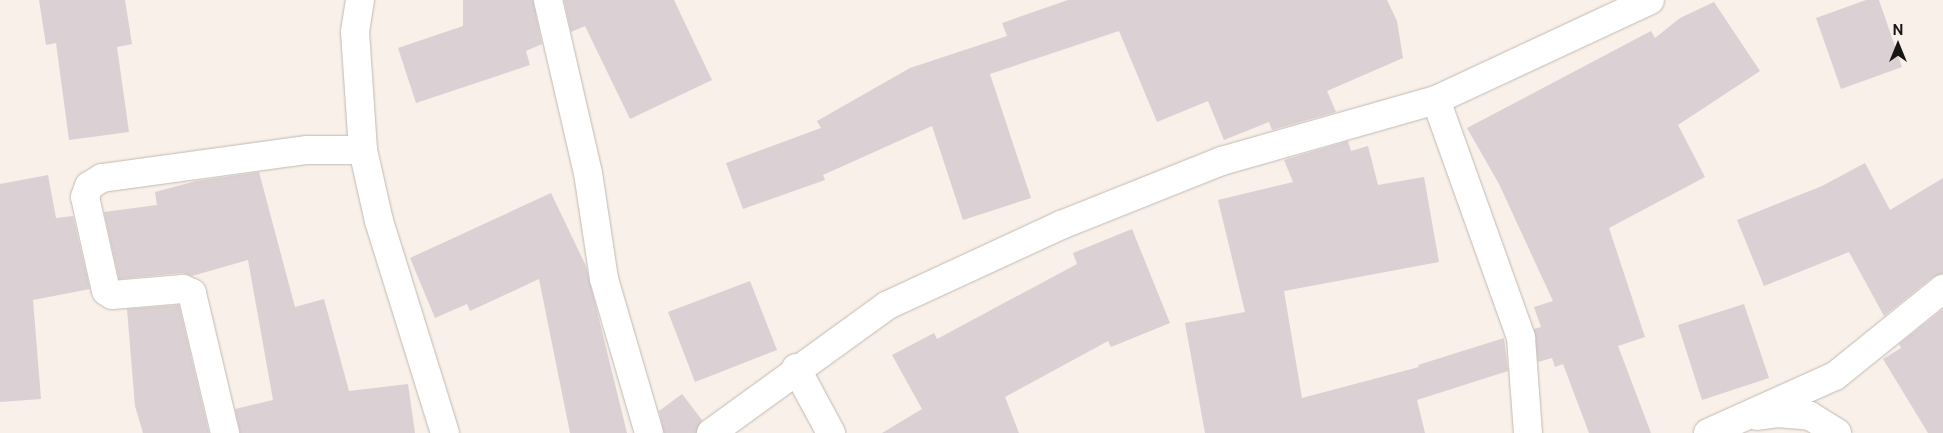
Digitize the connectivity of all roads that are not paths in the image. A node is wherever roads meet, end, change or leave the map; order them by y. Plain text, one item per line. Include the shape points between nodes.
1 (360, 0) edge
2 (548, 0) edge
3 (1650, 0) edge
4 (1436, 100) junction
5 (363, 150) junction
6 (1943, 289) edge
7 (796, 368) junction
8 (1746, 418) junction
9 (225, 433) edge
10 (445, 433) edge
11 (649, 433) edge
12 (711, 433) edge
13 (831, 433) edge
14 (1528, 433) edge
15 (1708, 433) edge
16 (1836, 433) edge

1 - 5 street via 355,32
2 - 11 street via 588,173 604,279
3 - 4 street
4 - 7 street via 1222,161 1061,225 888,305
4 - 14 street via 1521,338
5 - 9 street via 307,150 102,178 89,186 85,197 106,291 112,295 183,289 192,293
5 - 10 street via 379,222
6 - 8 street via 1834,376
7 - 12 street
7 - 13 street
8 - 15 street
8 - 16 street via 1778,413 1810,416

